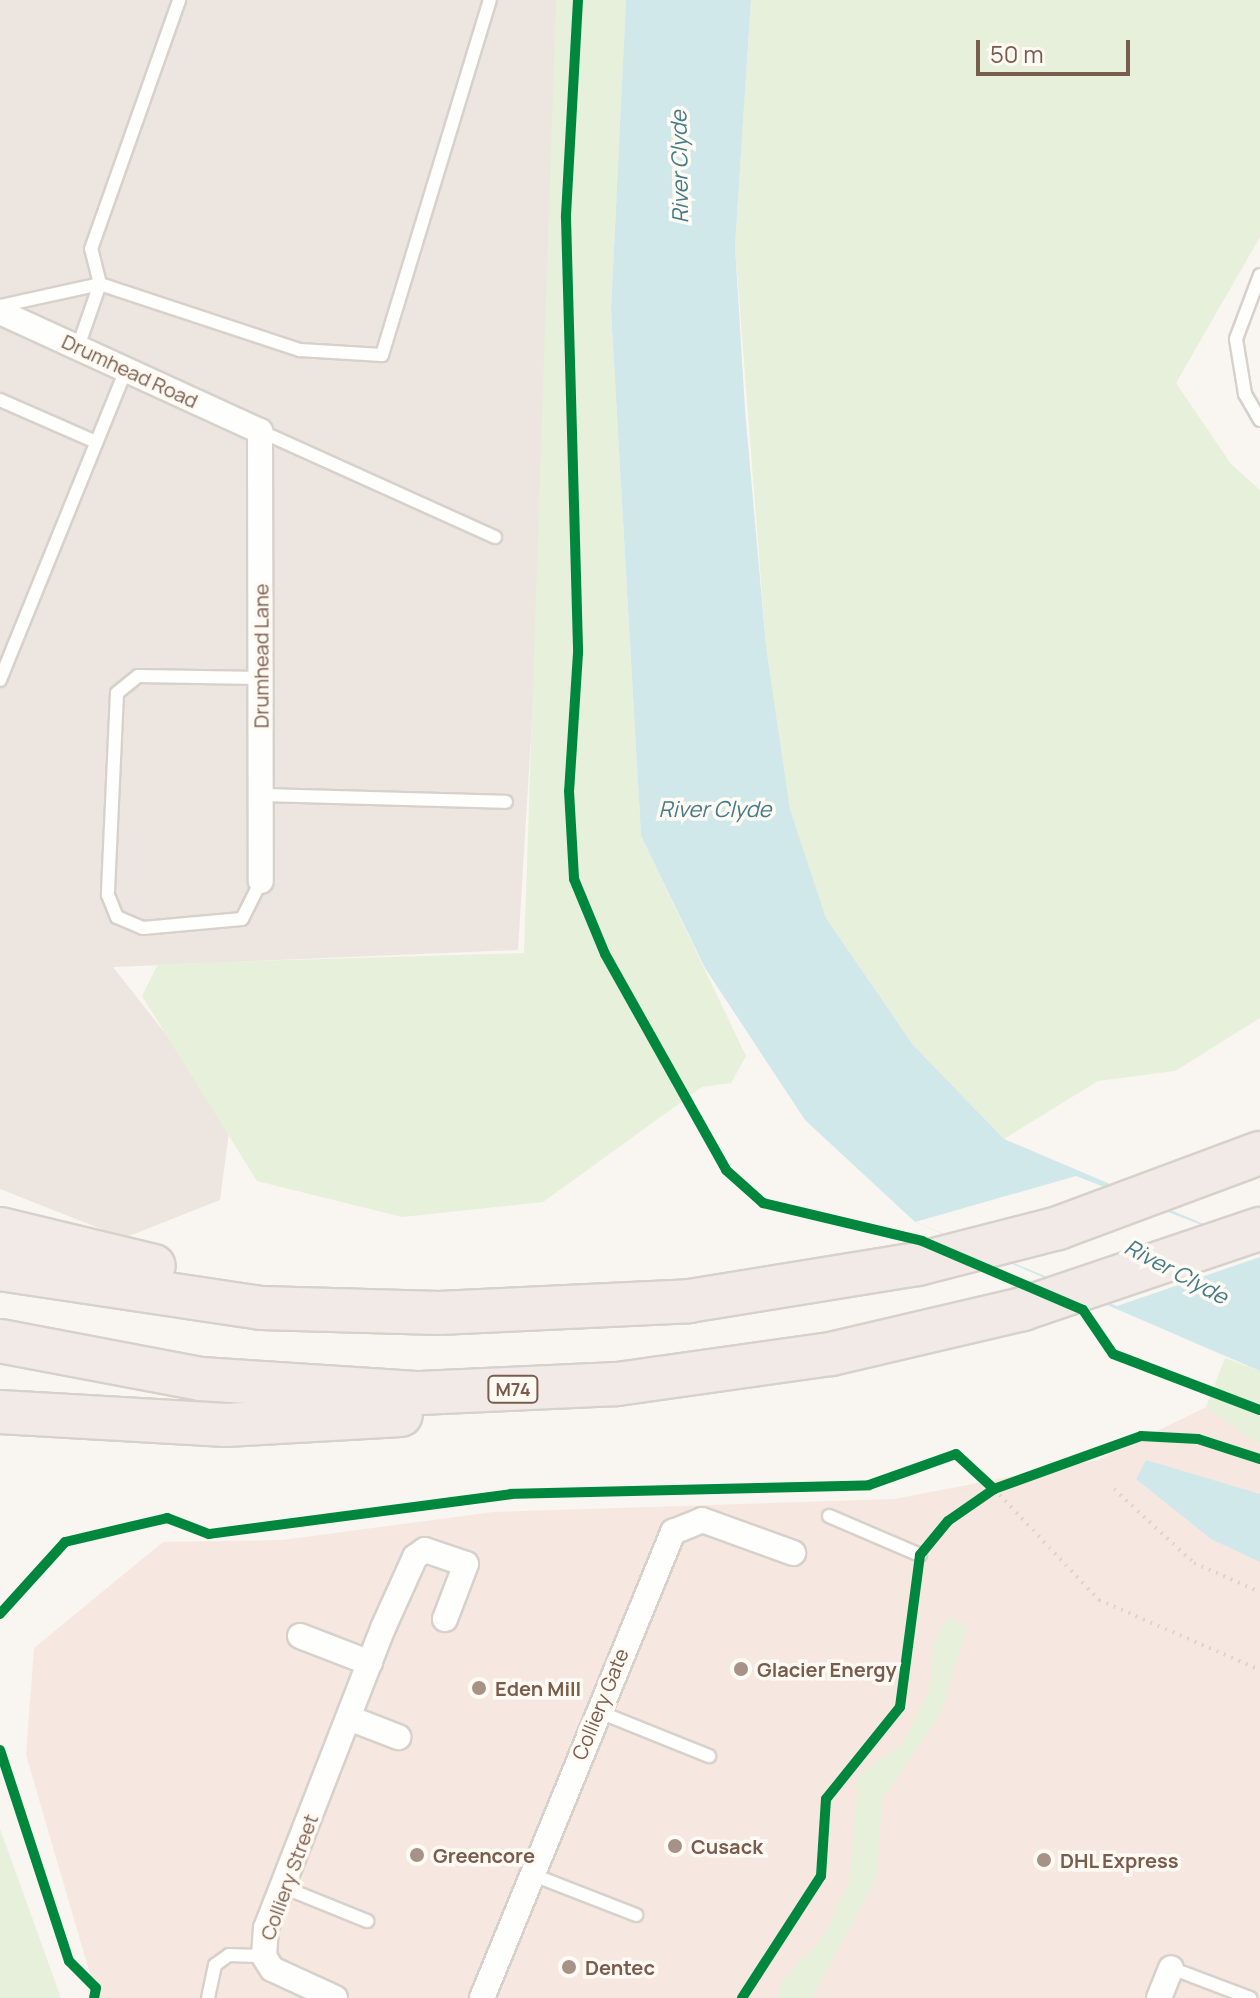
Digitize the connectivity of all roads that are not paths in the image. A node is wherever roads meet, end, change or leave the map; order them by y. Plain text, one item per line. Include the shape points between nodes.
1 (179, 0) edge
2 (490, 0) edge
3 (1260, 275) edge
4 (100, 284) junction
5 (0, 309) edge
6 (78, 347) junction
7 (126, 370) junction
8 (0, 400) edge
9 (1260, 420) edge
10 (260, 431) junction
11 (96, 442) junction
12 (495, 537) dead end
13 (261, 678) junction
14 (0, 680) edge
15 (261, 795) junction
16 (506, 802) dead end
17 (261, 881) joint
18 (1260, 1153) edge
19 (0, 1229) edge
20 (1260, 1229) edge
21 (0, 1269) edge
22 (439, 1313) junction
23 (0, 1341) edge
24 (617, 1384) junction
25 (0, 1412) edge
26 (829, 1516) dead end
27 (793, 1553) dead end
28 (920, 1555) dead end
29 (445, 1619) dead end
30 (300, 1636) dead end
31 (370, 1663) junction
32 (597, 1711) junction
33 (349, 1718) junction
34 (398, 1737) dead end
35 (709, 1756) dead end
36 (531, 1874) junction
37 (283, 1887) junction
38 (636, 1915) dead end
39 (367, 1921) dead end
40 (264, 1956) junction
41 (1171, 1968) joint
42 (208, 1998) edge
43 (335, 1998) edge
44 (482, 1998) edge
45 (1159, 1998) edge
46 (1250, 1998) edge

1 - 4 lane via 91,249
2 - 4 lane via 382,355 300,350
3 - 9 lane via 1236,339 1245,394
4 - 5 lane
4 - 6 lane
5 - 6 street, Drumhead Road
6 - 7 street, Drumhead Road
7 - 10 street, Drumhead Road
7 - 11 lane
8 - 11 lane
10 - 12 lane
10 - 13 street, Drumhead Lane
11 - 14 lane
13 - 15 street, Drumhead Lane
13 - 17 lane via 138,676 117,693 108,895 117,917 157,927 242,919
15 - 16 lane
15 - 17 street, Drumhead Lane
18 - 22 highway via 1058,1228 918,1264 689,1301
19 - 22 highway via 108,1258
20 - 24 highway, M74 via 1023,1309 831,1354
21 - 22 highway via 261,1308
23 - 24 highway, M74 via 201,1379 420,1393
24 - 25 highway, M74 via 405,1414 226,1425
26 - 28 lane
27 - 32 street, Colliery Gate via 702,1520 673,1532
29 - 31 street, Colliery Street via 466,1564 425,1550 415,1557
30 - 31 street
31 - 33 street, Colliery Street
32 - 35 lane
32 - 36 street, Colliery Gate
33 - 34 street
33 - 37 street, Colliery Street
36 - 38 lane
36 - 44 street, Colliery Gate
37 - 39 lane
37 - 40 street, Colliery Street via 262,1941
40 - 42 lane via 229,1955 215,1965
40 - 43 street, Colliery Street via 286,1980
41 - 45 street
41 - 46 lane

